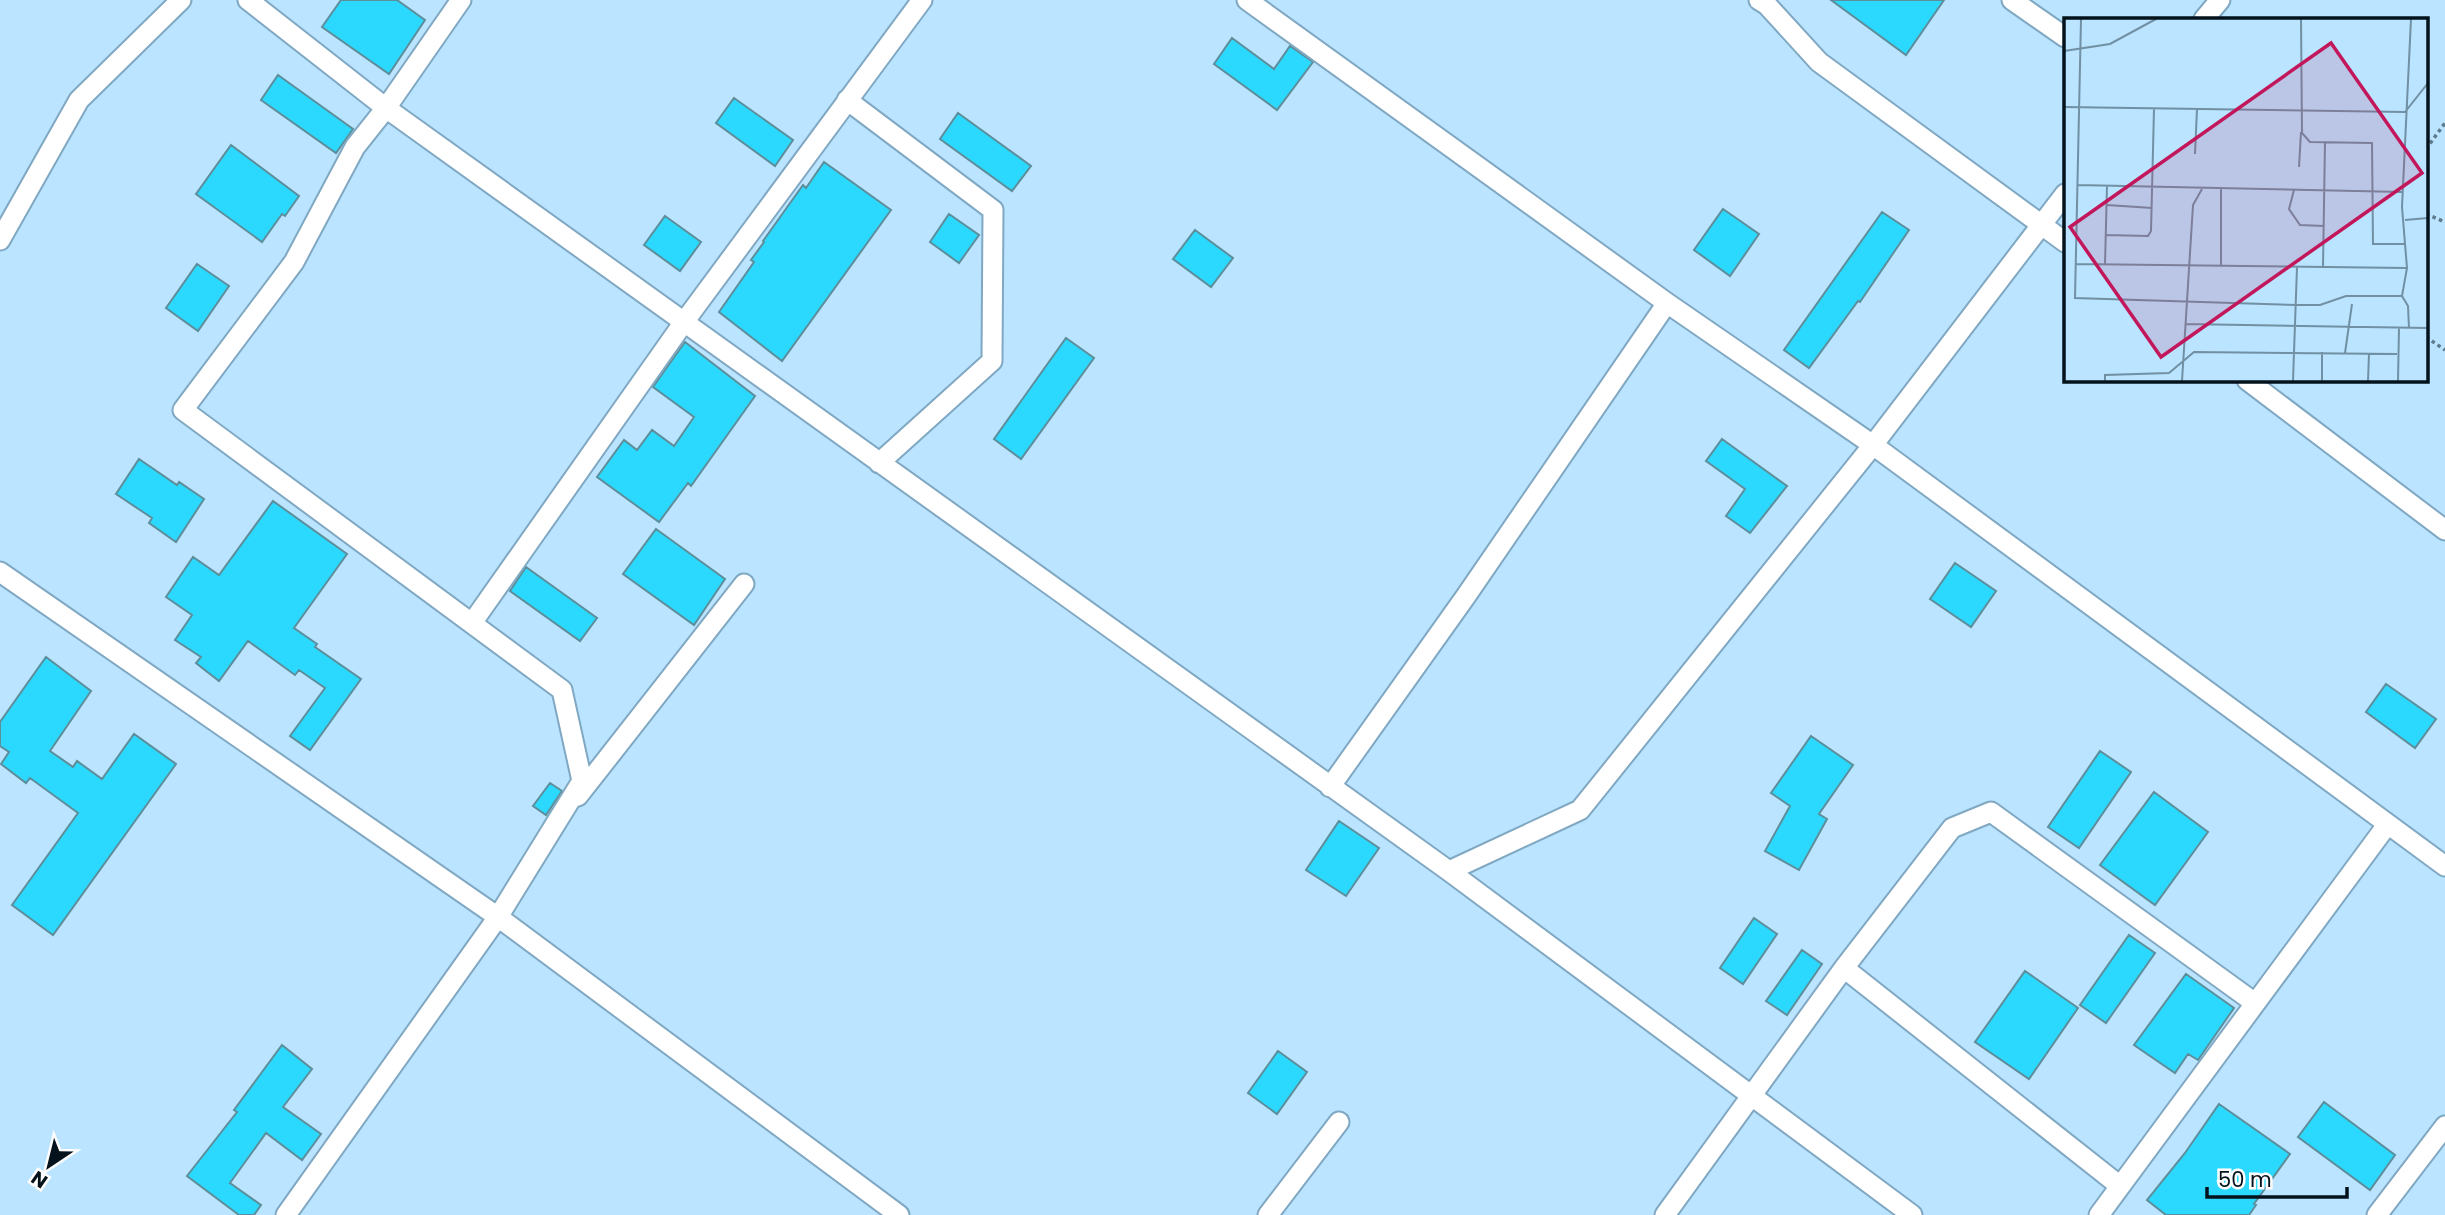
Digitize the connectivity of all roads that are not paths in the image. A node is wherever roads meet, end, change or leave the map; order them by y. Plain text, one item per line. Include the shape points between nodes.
1 (181, 0) edge
2 (248, 0) edge
3 (461, 0) edge
4 (922, 0) edge
5 (1247, 0) edge
6 (1759, 0) edge
7 (2012, 0) edge
8 (2220, 0) edge
9 (2205, 18) edge
10 (2064, 36) edge
11 (847, 100) junction
12 (386, 108) junction
13 (2064, 195) edge
14 (2041, 224) junction
15 (0, 240) edge
16 (2064, 241) edge
17 (1667, 303) junction
18 (684, 322) junction
19 (2250, 382) edge
20 (1872, 445) junction
21 (879, 463) junction
22 (2445, 530) edge
23 (0, 572) edge
24 (744, 584) dead end
25 (472, 623) junction
26 (1330, 788) junction
27 (558, 821) junction
28 (2387, 825) junction
29 (2445, 866) edge
30 (1449, 871) junction
31 (498, 917) junction
32 (1844, 968) junction
33 (2255, 1003) junction
34 (1751, 1097) junction
35 (1339, 1122) dead end
36 (2445, 1126) edge
37 (2120, 1186) junction
38 (286, 1215) edge
39 (899, 1215) edge
40 (1268, 1215) edge
41 (1665, 1215) edge
42 (1912, 1215) edge
43 (2099, 1215) edge
44 (2377, 1215) edge

1 - 15 street via 79,100
2 - 12 street
3 - 12 street
4 - 11 street
5 - 17 street
6 - 14 street via 1819,62
7 - 10 street
8 - 9 street
11 - 18 street
11 - 21 street via 993,210 992,361
12 - 18 street
12 - 25 street via 355,147 294,262 183,410
13 - 14 street
14 - 16 street
14 - 20 street
17 - 20 street
17 - 26 street
18 - 21 street
18 - 25 street
19 - 22 street
20 - 28 street
20 - 30 street via 1580,810
21 - 26 street
23 - 31 street
24 - 27 street
25 - 27 street via 562,690 582,780
26 - 30 street
27 - 31 street
28 - 29 street
28 - 33 street
30 - 34 street
31 - 38 street
31 - 39 street
32 - 33 street via 1952,828 1991,812
32 - 34 street
32 - 37 street
33 - 37 street
34 - 41 street
34 - 42 street
35 - 40 street
36 - 44 street
37 - 43 street

